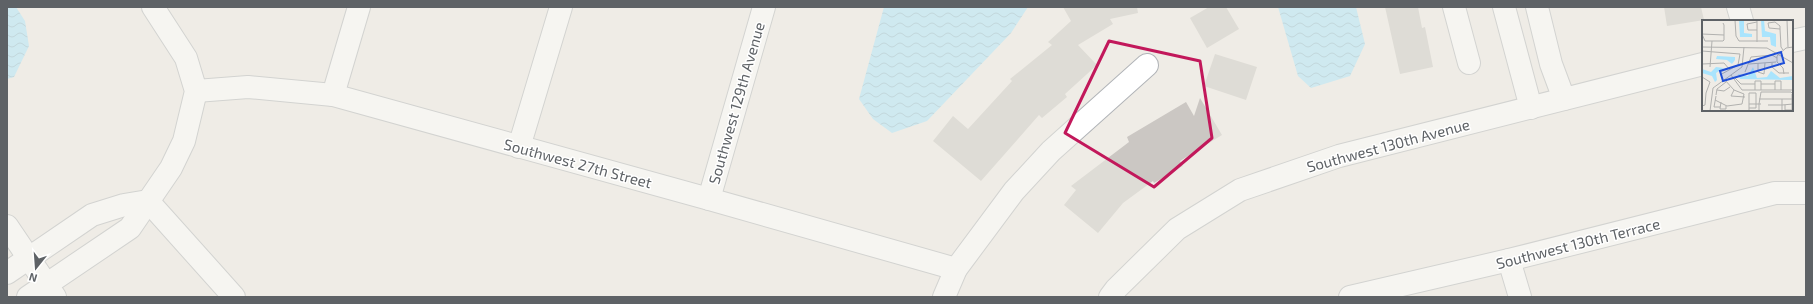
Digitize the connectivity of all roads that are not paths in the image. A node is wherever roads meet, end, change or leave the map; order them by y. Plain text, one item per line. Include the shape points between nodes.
1 (154, 7) edge
2 (359, 7) edge
3 (561, 7) edge
4 (764, 7) edge
5 (1454, 7) edge
6 (1505, 7) edge
7 (1537, 7) edge
8 (1738, 7) edge
9 (1742, 20) edge
10 (1545, 38) junction
11 (1806, 38) edge
12 (1793, 41) edge
13 (1514, 45) junction
14 (1470, 63) dead end
15 (1702, 64) edge
16 (1147, 65) dead end
17 (196, 91) junction
18 (333, 95) junction
19 (1564, 99) junction
20 (1531, 108) junction
21 (519, 147) junction
22 (1806, 194) edge
23 (709, 199) junction
24 (148, 201) junction
25 (7, 226) edge
26 (29, 259) junction
27 (1509, 260) junction
28 (956, 269) junction
29 (7, 273) edge
30 (7, 283) edge
31 (50, 291) edge
32 (16, 297) edge
33 (28, 297) edge
34 (234, 297) edge
35 (944, 297) edge
36 (1110, 297) edge
37 (1350, 297) edge
38 (1520, 297) edge

1 - 17 street via 186,58
2 - 18 street
3 - 21 street
4 - 23 street, Southwest 129th Avenue
5 - 14 street
6 - 13 street
7 - 10 street
8 - 9 street
10 - 13 street
10 - 19 street via 1551,64
11 - 12 street
13 - 20 street
15 - 19 street, Southwest 130th Avenue
16 - 28 street via 1051,151 1014,191
17 - 18 street, Southwest 27th Street via 248,87
17 - 24 street via 184,141 171,168
18 - 21 street, Southwest 27th Street
19 - 20 street, Southwest 130th Avenue
20 - 36 street, Southwest 130th Avenue via 1339,156 1240,190 1177,229 1116,288
21 - 23 street, Southwest 27th Street
22 - 27 street, Southwest 130th Terrace via 1775,193
23 - 28 street, Southwest 27th Street
24 - 26 street via 92,215
24 - 31 street via 130,228
24 - 34 street
25 - 26 street
26 - 29 street
26 - 31 street
27 - 37 street, Southwest 130th Terrace
27 - 38 street
28 - 35 street
30 - 32 street
31 - 33 street

